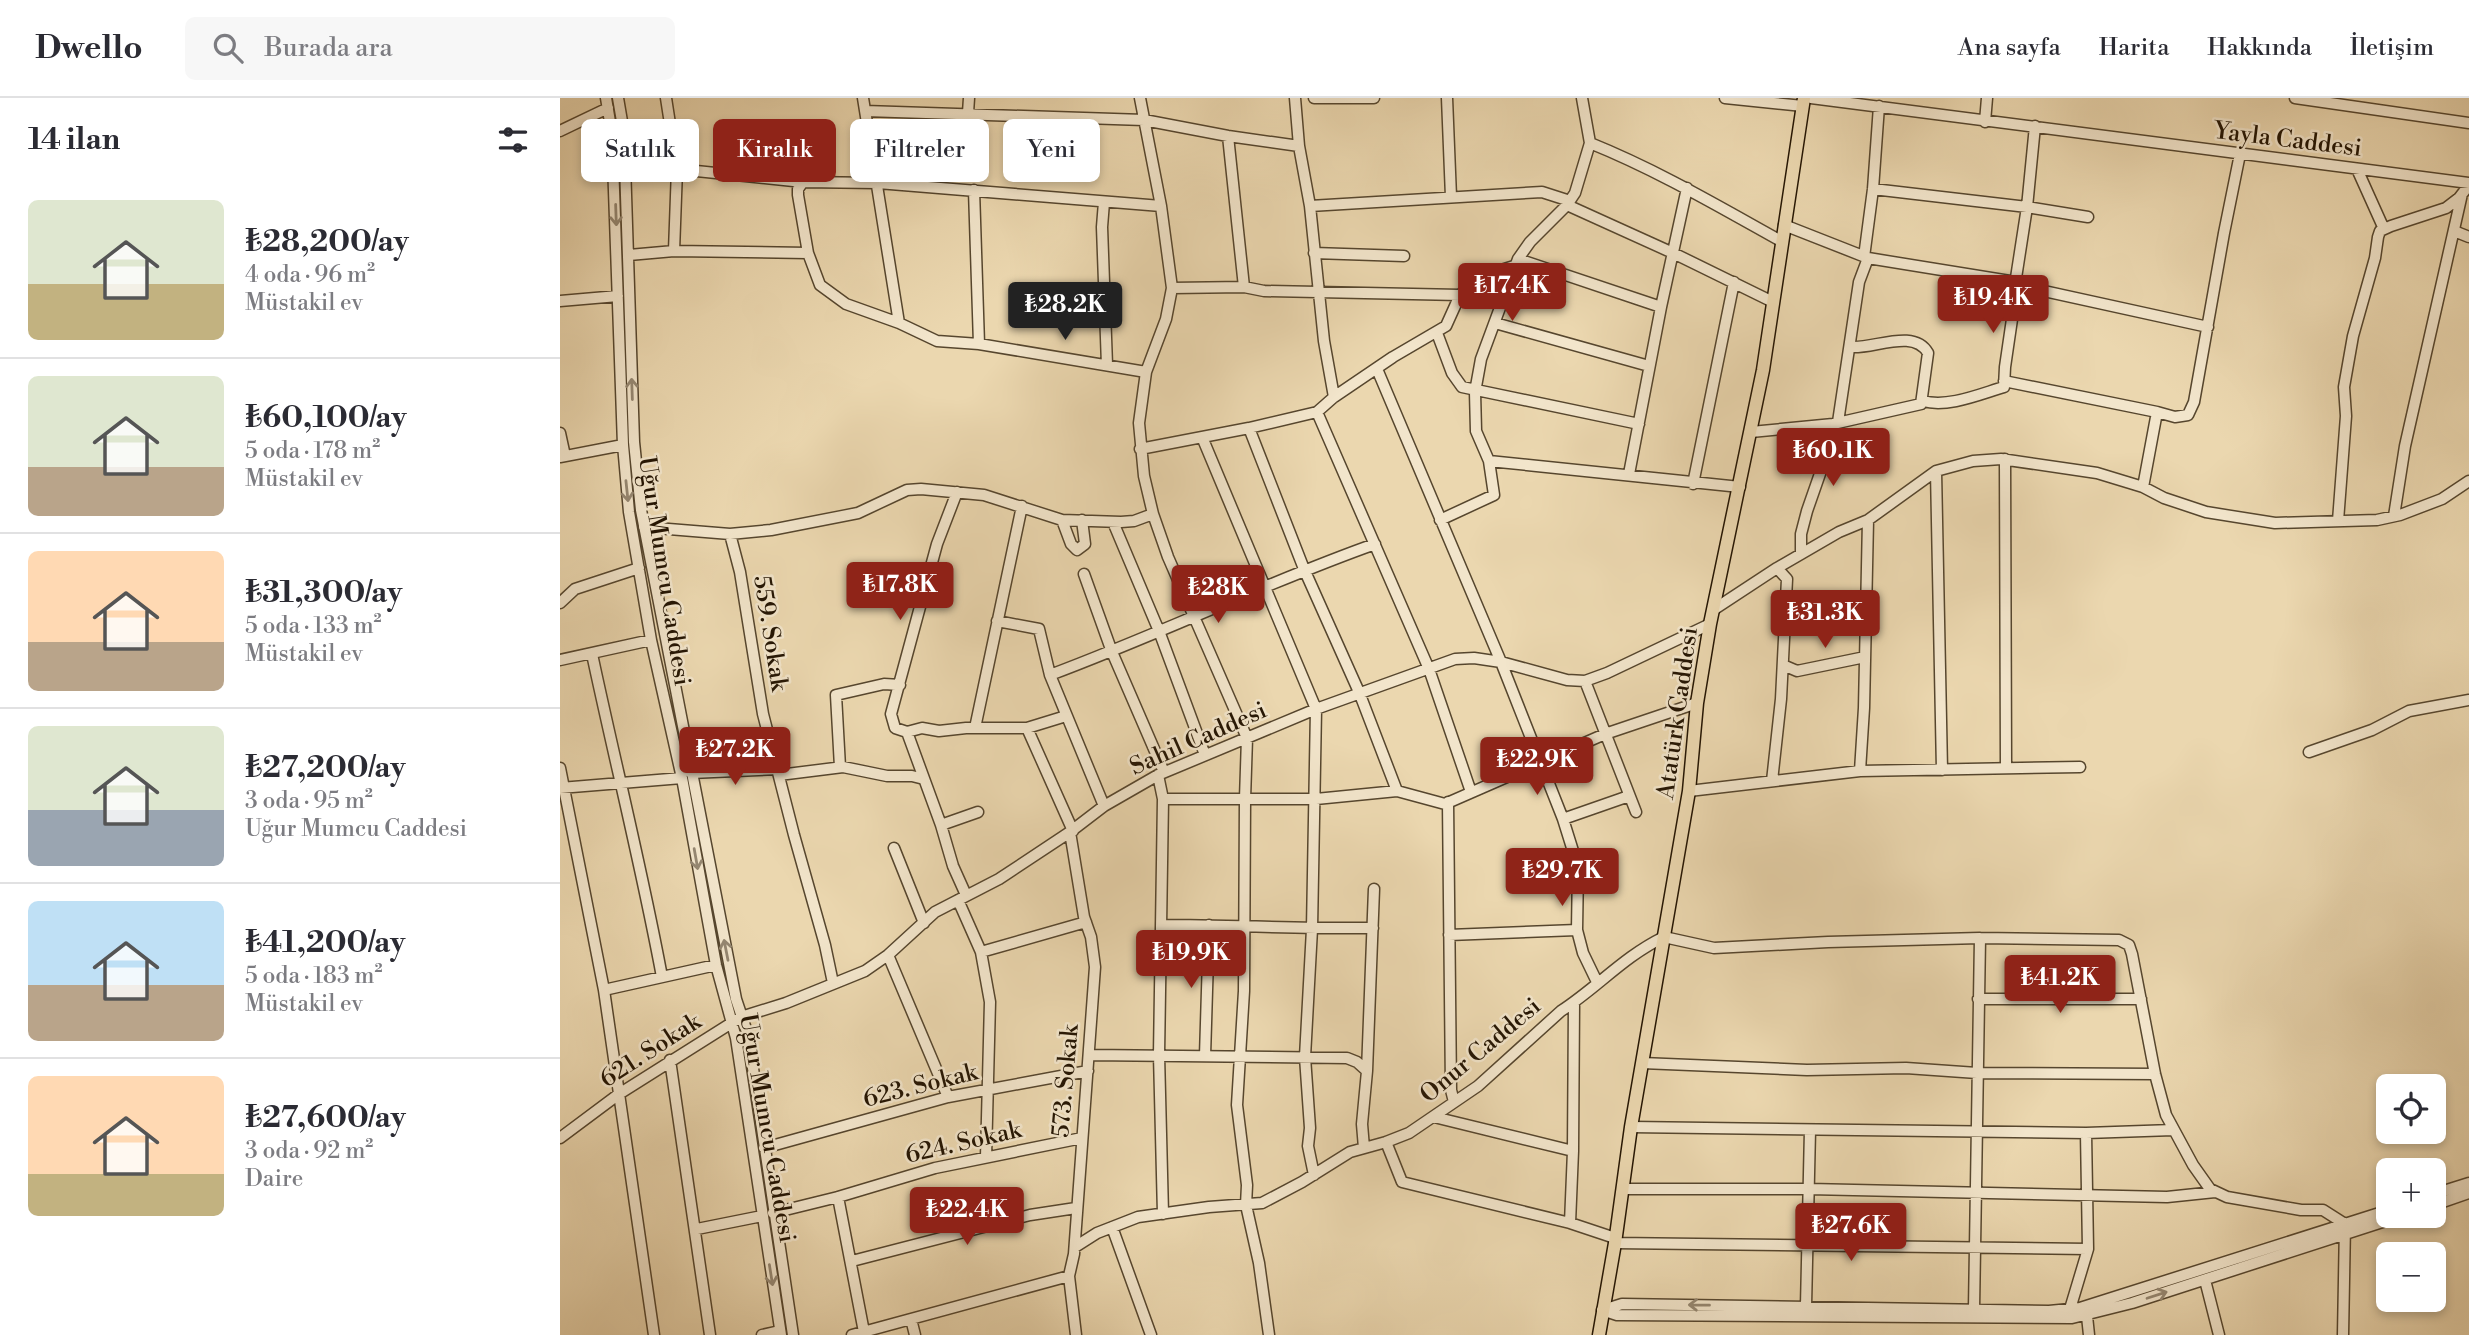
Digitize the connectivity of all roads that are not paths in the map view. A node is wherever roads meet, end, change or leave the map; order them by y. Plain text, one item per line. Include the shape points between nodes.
1 (630, 98) edge
2 (666, 98) edge
3 (863, 98) edge
4 (969, 98) edge
5 (1140, 98) edge
6 (1294, 98) edge
7 (1314, 98) edge
8 (1374, 98) edge
9 (1447, 98) edge
10 (1582, 98) edge
11 (1725, 98) edge
12 (1987, 98) edge
13 (2295, 98) edge
14 (618, 99) edge
15 (1806, 101) edge
16 (607, 103) edge
17 (1879, 106) junction
18 (865, 111) junction
19 (968, 113) junction
20 (669, 119) edge
21 (1144, 120) junction
22 (1985, 122) junction
23 (2469, 123) edge
24 (2035, 126) junction
25 (560, 131) edge
26 (1228, 136) junction
27 (1590, 143) junction
28 (1300, 146) junction
29 (2240, 153) junction
30 (2357, 169) junction
31 (677, 182) edge
32 (803, 182) joint
33 (878, 183) junction
34 (2467, 184) edge
35 (1687, 188) junction
36 (974, 190) junction
37 (1872, 190) junction
38 (1451, 197) junction
39 (1104, 202) junction
40 (1569, 203) junction
41 (1161, 206) junction
42 (1311, 206) junction
43 (2027, 207) junction
44 (2088, 217) dead end
45 (1783, 225) junction
46 (2384, 229) junction
47 (2454, 231) junction
48 (2469, 237) edge
49 (1781, 241) junction
50 (674, 251) junction
51 (808, 253) junction
52 (1314, 253) junction
53 (1673, 253) junction
54 (629, 255) junction
55 (1404, 256) dead end
56 (1866, 258) junction
57 (1516, 263) junction
58 (1734, 282) junction
59 (2016, 284) junction
60 (1244, 287) junction
61 (1172, 288) junction
62 (1319, 291) junction
63 (1460, 295) junction
64 (618, 296) junction
65 (560, 301) edge
66 (1773, 302) junction
67 (1661, 307) junction
68 (899, 323) junction
69 (1495, 323) junction
70 (2208, 327) junction
71 (1437, 333) junction
72 (979, 344) junction
73 (1851, 347) junction
74 (1107, 365) junction
75 (1649, 366) junction
76 (1377, 369) junction
77 (1146, 372) junction
78 (2004, 381) junction
79 (1475, 392) junction
80 (1334, 397) junction
81 (1923, 401) junction
82 (1317, 411) junction
83 (2157, 412) junction
84 (1838, 422) junction
85 (1639, 424) junction
86 (1249, 428) junction
87 (1751, 432) junction
88 (560, 433) edge
89 (1202, 437) junction
90 (623, 445) junction
91 (1140, 449) junction
92 (563, 456) edge
93 (2005, 459) junction
94 (1489, 461) junction
95 (1936, 471) junction
96 (1629, 474) junction
97 (2469, 481) edge
98 (1693, 484) junction
99 (1740, 487) junction
100 (2143, 487) junction
101 (957, 492) junction
102 (1021, 506) junction
103 (1153, 514) junction
104 (2394, 516) junction
105 (1062, 520) junction
106 (1082, 520) junction
107 (1440, 520) junction
108 (1868, 520) junction
109 (2338, 521) junction
110 (1113, 522) junction
111 (644, 527) junction
112 (730, 534) junction
113 (1375, 544) junction
114 (1801, 554) junction
115 (639, 568) junction
116 (1777, 568) junction
117 (1304, 569) junction
118 (1084, 574) dead end
119 (1265, 587) junction
120 (560, 603) edge
121 (1713, 610) junction
122 (1195, 618) junction
123 (997, 621) junction
124 (1710, 624) junction
125 (1159, 631) junction
126 (651, 640) junction
127 (1112, 652) junction
128 (592, 654) junction
129 (1866, 657) junction
130 (560, 660) edge
131 (1501, 662) junction
132 (1783, 665) junction
133 (1429, 669) junction
134 (1051, 675) junction
135 (1585, 681) junction
136 (900, 685) junction
137 (1359, 692) junction
138 (2469, 700) edge
139 (1698, 704) junction
140 (1316, 709) junction
141 (1066, 716) junction
142 (975, 728) junction
143 (1027, 728) junction
144 (907, 732) junction
145 (1605, 734) junction
146 (1248, 738) junction
147 (2309, 752) dead end
148 (1205, 755) junction
149 (1539, 762) junction
150 (840, 767) junction
151 (2006, 767) junction
152 (2080, 767) dead end
153 (560, 768) edge
154 (1942, 770) junction
155 (1860, 771) junction
156 (779, 772) junction
157 (1161, 774) junction
158 (687, 775) junction
159 (924, 779) junction
160 (1772, 781) junction
161 (620, 782) junction
162 (562, 787) edge
163 (1397, 791) junction
164 (1689, 791) junction
165 (1471, 792) junction
166 (1629, 796) junction
167 (1163, 799) junction
168 (1245, 799) junction
169 (1315, 799) junction
170 (1448, 802) junction
171 (1104, 806) junction
172 (978, 812) dead end
173 (1636, 812) dead end
174 (1563, 820) junction
175 (941, 825) junction
176 (1071, 832) junction
177 (894, 848) dead end
178 (1374, 889) dead end
179 (962, 897) junction
180 (1086, 922) junction
181 (924, 923) junction
182 (1162, 925) junction
183 (1209, 925) junction
184 (1243, 925) junction
185 (1373, 928) junction
186 (1312, 929) junction
187 (1577, 930) junction
188 (1449, 935) junction
189 (1664, 937) junction
190 (1980, 938) junction
191 (981, 952) junction
192 (888, 956) junction
193 (716, 965) junction
194 (662, 977) junction
195 (1597, 982) junction
196 (833, 983) junction
197 (604, 990) junction
198 (1978, 999) junction
199 (2141, 999) junction
200 (1574, 1003) junction
201 (741, 1017) junction
202 (731, 1023) junction
203 (1090, 1055) junction
204 (1159, 1055) junction
205 (1205, 1056) junction
206 (1241, 1057) junction
207 (1305, 1057) junction
208 (670, 1060) junction
209 (1642, 1063) junction
210 (1088, 1071) junction
211 (1367, 1071) junction
212 (1977, 1073) junction
213 (2155, 1074) junction
214 (989, 1090) junction
215 (619, 1094) junction
216 (948, 1097) junction
217 (1454, 1102) junction
218 (1434, 1116) junction
219 (1631, 1127) junction
220 (1810, 1130) junction
221 (2173, 1130) junction
222 (1977, 1131) junction
223 (2086, 1133) junction
224 (560, 1138) edge
225 (1082, 1138) junction
226 (1387, 1142) junction
227 (764, 1148) junction
228 (1364, 1148) junction
229 (1573, 1151) junction
230 (986, 1157) junction
231 (1314, 1175) junction
232 (2469, 1183) edge
233 (1623, 1189) junction
234 (1809, 1189) junction
235 (2446, 1191) edge
236 (2214, 1192) junction
237 (1977, 1194) junction
238 (2089, 1194) junction
239 (2469, 1194) edge
240 (838, 1197) junction
241 (2446, 1201) edge
242 (1246, 1205) junction
243 (1076, 1208) junction
244 (768, 1214) junction
245 (1163, 1214) junction
246 (2376, 1216) edge
247 (2376, 1222) edge
248 (1570, 1223) junction
249 (1112, 1227) junction
250 (696, 1229) junction
251 (2345, 1229) junction
252 (1615, 1241) junction
253 (1075, 1247) junction
254 (1808, 1247) junction
255 (1975, 1247) junction
256 (2088, 1249) junction
257 (852, 1261) junction
258 (1069, 1276) junction
259 (2205, 1280) junction
260 (1806, 1306) junction
261 (1973, 1309) junction
262 (2070, 1309) junction
263 (1602, 1310) junction
264 (2087, 1316) junction
265 (911, 1319) junction
266 (864, 1332) junction
267 (780, 1333) edge
268 (654, 1335) edge
269 (710, 1335) edge
270 (762, 1335) edge
271 (793, 1335) edge
272 (852, 1335) edge
273 (915, 1335) edge
274 (1076, 1335) edge
275 (1151, 1335) edge
276 (1269, 1335) edge
277 (1599, 1335) edge
278 (2089, 1335) edge
279 (2219, 1335) edge
280 (2343, 1335) edge

1 - 14 street
2 - 20 street
3 - 18 street
4 - 19 street
5 - 21 street
6 - 28 street
7 - 8 street
9 - 38 street
10 - 27 street
11 - 15 street, Yayla Caddesi
12 - 22 street
13 - 23 street
14 - 54 street, Uğur Mumcu Caddesi via 624,133
15 - 17 street, Yayla Caddesi
15 - 45 main road, Atatürk Caddesi
16 - 25 street
16 -> 64 street, Uğur Mumcu Caddesi
17 - 22 street, Yayla Caddesi
17 - 37 street
18 - 19 street
18 - 33 street
19 - 21 street
21 - 26 street
21 - 41 street
22 - 24 street, Yayla Caddesi
24 - 29 street, Yayla Caddesi
24 - 43 street
26 - 28 street
26 - 60 street
27 - 35 street
27 - 40 street
28 - 42 street
29 - 30 street, Yayla Caddesi
29 - 70 street
30 - 34 street, Yayla Caddesi
30 - 46 street
31 - 50 street
32 - 33 street
32 - 51 street via 798,195
33 - 36 street
33 - 68 street
34 - 46 street via 2446,208
34 - 47 street
35 - 49 street
35 - 53 street
36 - 39 street
36 - 72 street
37 - 43 street
37 - 56 street
38 - 40 street via 1542,192
38 - 42 street
39 - 41 street
39 - 74 street
40 - 53 street
40 - 57 street
41 - 61 street
42 - 52 street
43 - 44 street
43 - 59 street
45 - 49 main road, Atatürk Caddesi
45 - 56 street
46 - 109 street via 2378,237 2347,364
47 - 48 street
47 - 104 street via 2405,446
49 - 66 main road, Atatürk Caddesi
50 - 51 street
50 - 54 street
51 - 68 street via 820,285 846,304
52 - 55 street
52 - 62 street
53 - 58 street
53 - 67 street
111 -> 54 street, Uğur Mumcu Caddesi via 634,442
56 - 59 street
56 - 73 street
57 - 63 street via 1479,277
57 - 67 street
57 - 69 street
58 - 66 street
58 - 98 street
59 - 70 street
59 - 78 street
60 - 61 street
60 - 62 street
61 - 77 street
62 - 63 street
62 - 80 street
63 - 71 street via 1446,326
64 - 65 street
64 - 90 street, Uğur Mumcu Caddesi
66 - 87 main road, Atatürk Caddesi
67 - 75 street
68 - 72 street via 937,341
69 - 75 street
69 - 79 street
70 - 83 street via 2188,415
71 - 76 street
71 - 79 street via 1452,373 1462,387
72 - 74 street
73 - 81 street via 1913,341 1922,345 1928,353
73 - 84 street
74 - 77 street
75 - 85 street
76 - 80 street
76 - 107 street
77 - 91 street
78 - 81 street via 2004,387 1966,398
78 - 83 street
79 - 85 street
79 - 94 street via 1476,430
80 - 82 street
81 - 84 street via 1919,406
82 - 86 street
82 - 113 street
83 - 100 street
84 - 87 street
84 - 114 street via 1807,511
85 - 96 street
86 - 89 street
86 - 117 street
87 - 99 main road, Atatürk Caddesi
88 - 92 street
89 - 91 street
89 - 119 street
90 - 92 street
90 -> 115 street, Uğur Mumcu Caddesi
91 - 103 street
93 - 95 street via 1973,461
93 - 100 street via 2097,473
93 - 151 street
94 - 96 street
94 - 107 street via 1494,495
95 - 108 street
95 - 154 street
96 - 98 street
97 - 104 street via 2442,499
98 - 99 street
99 - 121 main road, Atatürk Caddesi
100 - 109 street via 2206,512 2275,523
101 - 102 street
101 - 112 street via 907,490 858,513
101 - 136 street via 937,544
102 - 105 street
102 - 123 street
103 - 110 street
103 - 122 street
104 - 109 street
105 - 106 street
105 - 106 street via 1077,550 1085,544
106 - 110 street
107 - 131 street
108 - 114 street
108 - 129 street
110 - 125 street
111 - 112 street
111 - 158 street, Uğur Mumcu Caddesi
112 - 156 street, 559. Sokak via 763,714
113 - 117 street
113 - 133 street
114 - 116 street
115 - 120 street via 575,589
115 - 126 street, Uğur Mumcu Caddesi
116 - 121 street
116 - 132 street via 1787,579
117 - 119 street
117 - 137 street
118 - 127 street
119 - 122 street
119 - 140 street
121 - 124 main road, Atatürk Caddesi
122 - 125 street
122 - 146 street
123 - 134 street via 1039,629
123 - 142 street
124 - 135 street
124 - 139 main road, Atatürk Caddesi
125 - 127 street
125 - 148 street
126 - 128 street
126 - 158 street, Uğur Mumcu Caddesi
127 - 134 street
127 - 157 street
128 - 130 street
128 - 161 street
129 - 132 street via 1797,671
129 - 155 street
131 - 133 street, Sahil Caddesi via 1455,659
131 - 135 street, Sahil Caddesi
131 - 149 street
132 - 160 street
133 - 137 street, Sahil Caddesi
133 - 165 street
134 - 141 street
135 - 145 street
136 - 144 street via 891,719 895,728
136 - 150 street via 836,695
137 - 140 street, Sahil Caddesi
137 - 163 street
138 - 147 street via 2409,711 2372,730
139 - 145 street
139 - 164 main road, Atatürk Caddesi
140 - 146 street, Sahil Caddesi
140 - 169 street
141 - 143 street
141 - 171 street
142 - 143 street
142 - 144 street
143 - 176 street, 573. Sokak
144 - 159 street
145 - 149 street
145 - 166 street
146 - 148 street, Sahil Caddesi
146 - 168 street
148 - 157 street, Sahil Caddesi
149 - 165 street
149 - 174 street
150 - 156 street
150 - 159 street
151 - 152 street
151 - 154 street
153 - 162 street
154 - 155 street
155 - 160 street
156 - 158 street
156 - 196 street, 559. Sokak
157 - 167 street
157 - 171 street, Sahil Caddesi
158 - 161 street
158 -> 193 street, Uğur Mumcu Caddesi
201 -> 158 street, Uğur Mumcu Caddesi
159 - 175 street
160 - 164 street
161 - 162 street
161 - 194 street
162 - 197 street
163 - 169 street
163 - 170 street
164 - 189 main road, Atatürk Caddesi
165 - 170 street
166 - 173 street
166 - 174 street
167 - 168 street
167 - 182 street
168 - 169 street
168 - 184 street
169 - 186 street
170 - 188 street
171 - 176 street, Sahil Caddesi
172 - 175 street
174 - 187 street via 1578,867
175 - 179 street
176 - 179 street, Sahil Caddesi
176 - 180 street, 573. Sokak
177 - 181 street
178 - 185 street
179 - 181 street, Sahil Caddesi
179 - 191 street
180 - 191 street
180 - 203 street, 573. Sokak via 1095,967
181 - 192 street, Sahil Caddesi
182 - 183 street
182 - 204 street
183 - 184 street
183 - 205 street
184 - 186 street
184 - 206 street
185 - 186 street
185 - 211 street
186 - 207 street
187 - 188 street
187 - 195 street
188 - 217 street
189 - 190 street via 1714,948
189 - 195 street, Onur Caddesi via 1637,950
189 - 209 main road, Atatürk Caddesi
190 - 198 street
190 - 199 street via 2125,941
191 - 214 street via 990,1002
192 - 196 street, Sahil Caddesi
192 - 216 street
193 - 194 street
193 - 202 street, Uğur Mumcu Caddesi
194 - 197 street
195 - 200 street, Onur Caddesi
196 - 201 street, Sahil Caddesi
197 - 215 street
198 - 199 street
198 - 212 street
199 - 213 street
200 - 217 street, Onur Caddesi
200 - 229 street
201 - 202 street, 621. Sokak
201 - 227 street, Uğur Mumcu Caddesi via 748,1035
202 - 208 street, 621. Sokak
202 - 244 street, Uğur Mumcu Caddesi
203 - 204 street
203 - 210 street, 573. Sokak
204 - 205 street
204 - 245 street
205 - 206 street
206 - 207 street
206 - 242 street via 1237,1105
207 - 211 street via 1347,1058
207 - 231 street via 1308,1146
208 - 215 street, 621. Sokak
208 - 250 street
209 - 212 street
209 - 219 main road, Atatürk Caddesi
210 - 214 street, 623. Sokak
210 - 225 street, 573. Sokak
211 - 228 street
212 - 213 street
212 - 222 street
213 - 221 street
214 - 216 street, 623. Sokak
214 - 230 street
215 - 224 street, 621. Sokak
215 - 268 street
216 - 227 street, 623. Sokak
217 - 218 street, Onur Caddesi
218 - 226 street, Onur Caddesi
218 - 229 street
219 - 220 street
219 - 233 main road, Atatürk Caddesi
220 - 222 street
220 - 234 street
221 - 223 street
221 - 236 street
222 - 223 street
222 - 237 street
223 - 238 street
225 - 230 street, 624. Sokak
225 - 243 street, 573. Sokak
226 - 228 street, Onur Caddesi
226 - 248 street via 1402,1182
227 - 244 street, Uğur Mumcu Caddesi
228 - 231 street, Onur Caddesi
229 - 248 street
230 - 240 street, 624. Sokak
231 - 242 street, Onur Caddesi via 1262,1203
232 - 235 street
233 - 234 street
233 - 252 main road, Atatürk Caddesi
234 - 237 street
234 - 254 street
236 - 238 street
236 - 251 street via 2301,1210 2323,1210
237 - 238 street
237 - 255 street
238 - 256 street
239 - 241 street
240 - 244 street, 624. Sokak
240 - 257 street
242 - 245 street, Onur Caddesi
242 - 276 street
243 - 253 street, 573. Sokak
243 - 257 street via 1030,1214
244 - 250 street, 624. Sokak
244 -> 267 street, Uğur Mumcu Caddesi
244 - 271 street, Uğur Mumcu Caddesi
245 - 249 street, Onur Caddesi
246 - 251 street
247 - 251 street
248 - 252 street
249 - 253 street, Onur Caddesi
249 - 275 street
250 - 269 street
251 - 259 street
251 - 262 street
251 - 280 street
252 - 254 street
252 - 263 main road, Atatürk Caddesi
253 - 258 street, 573. Sokak
254 - 255 street
254 - 260 street
255 - 256 street
255 - 261 street
256 - 262 street
257 - 266 street
258 - 265 street
258 - 274 street, 573. Sokak
264 -> 259 street
259 - 279 street
260 - 261 street
260 -> 263 street via 1622,1304
261 - 262 street
263 - 264 street via 1658,1316
263 - 277 main road, Atatürk Caddesi
264 - 278 street
265 - 266 street
265 - 273 street
266 - 272 street
267 - 270 street

